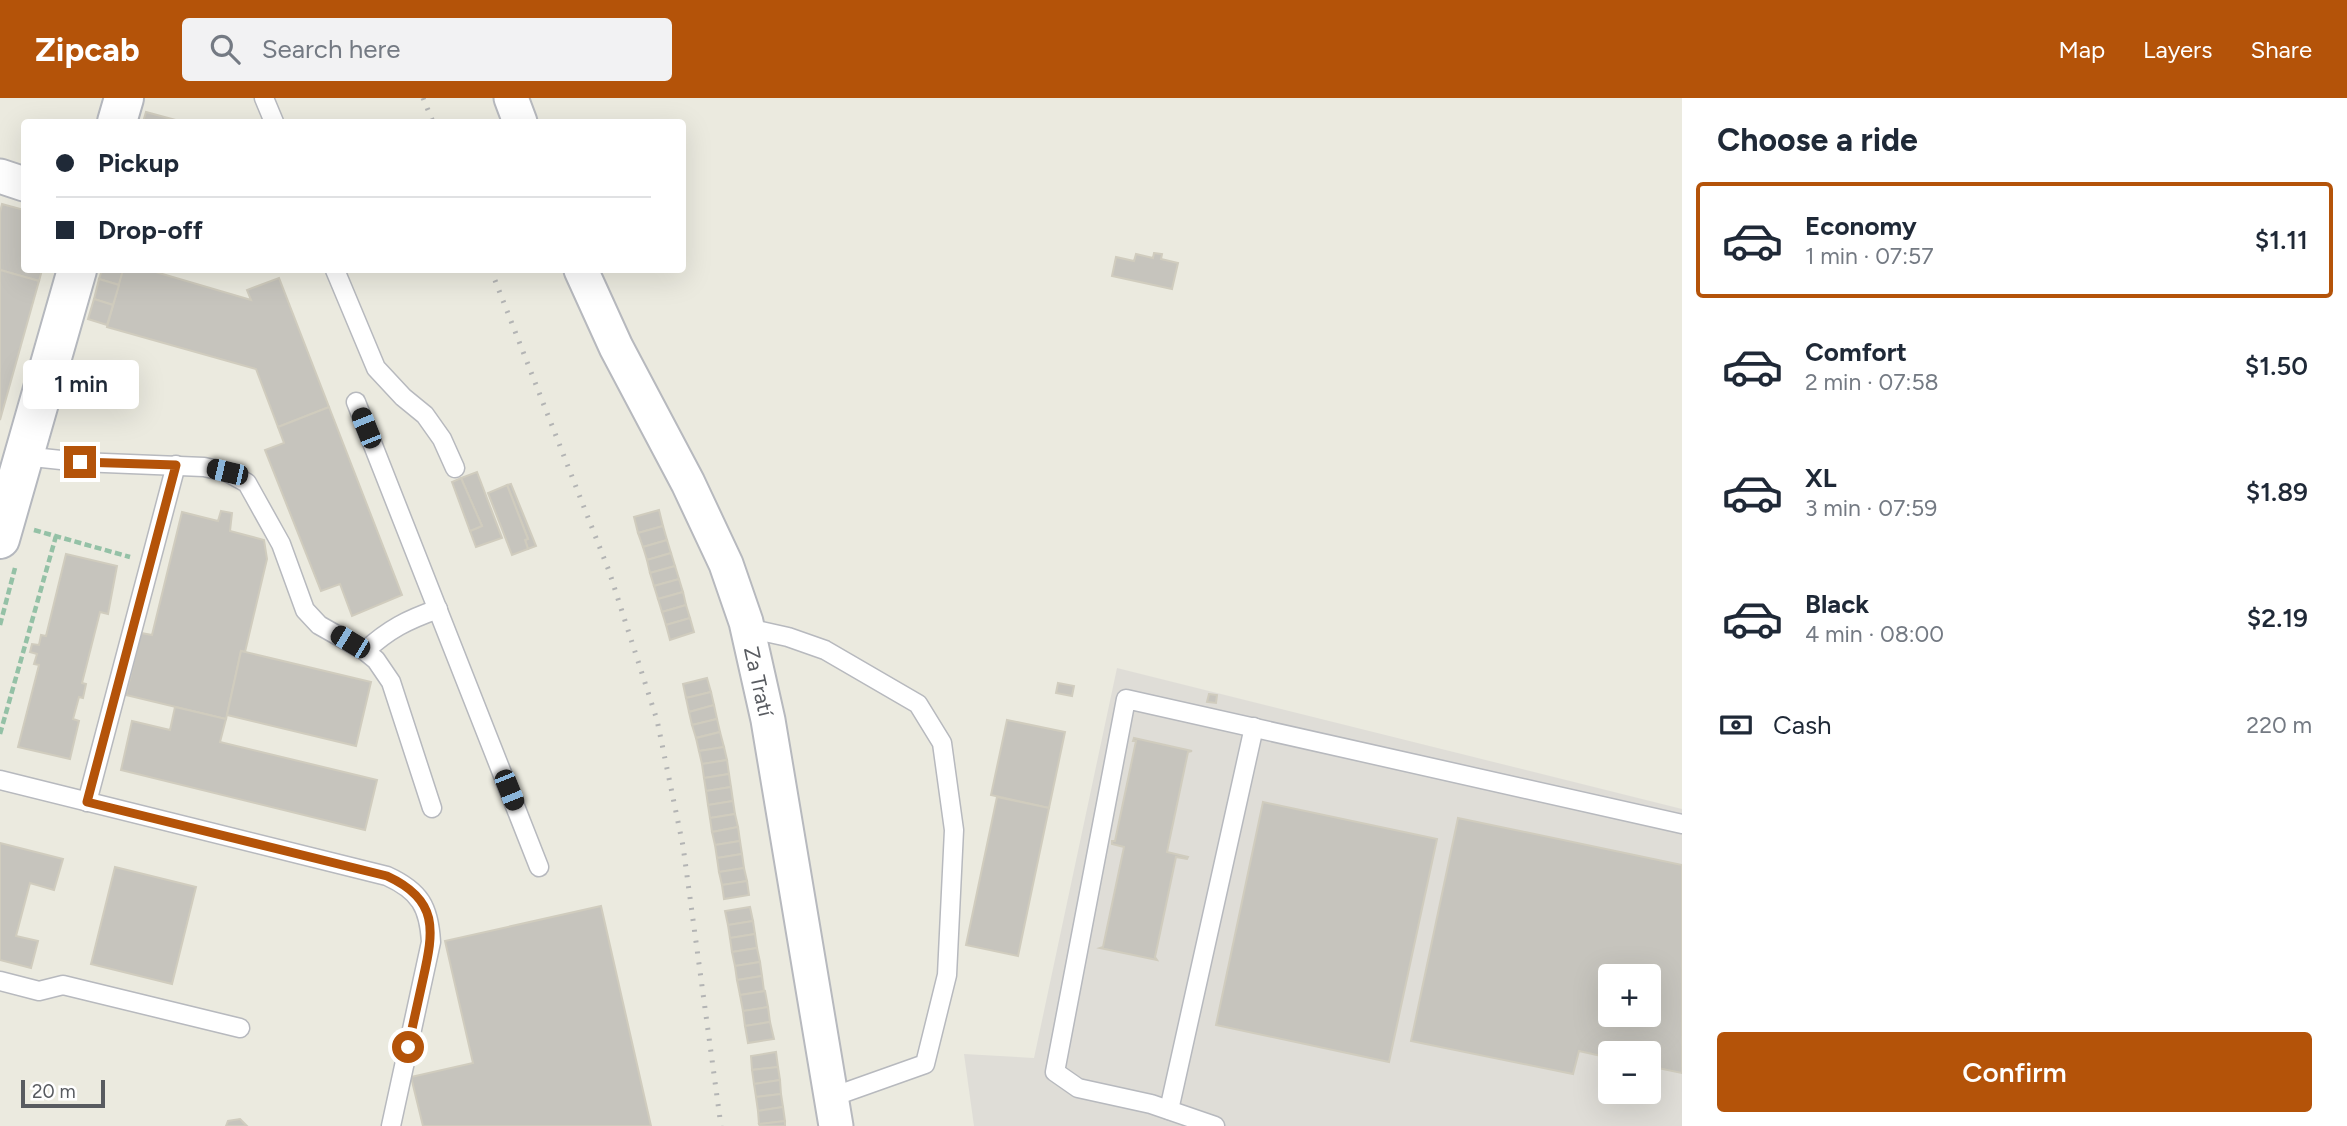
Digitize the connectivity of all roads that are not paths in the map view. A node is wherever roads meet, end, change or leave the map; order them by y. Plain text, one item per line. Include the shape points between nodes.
1 (124, 98) edge
2 (264, 98) edge
3 (511, 98) edge
4 (118, 119) edge
5 (273, 119) edge
6 (519, 119) edge
7 (0, 176) edge
8 (21, 183) edge
9 (76, 273) edge
10 (336, 273) edge
11 (582, 273) edge
12 (356, 402) dead end
13 (23, 456) junction
14 (176, 465) junction
15 (455, 468) dead end
16 (14, 544) edge
17 (438, 609) junction
18 (747, 628) junction
19 (365, 651) junction
20 (1254, 727) junction
21 (0, 780) edge
22 (87, 802) junction
23 (432, 808) dead end
24 (1682, 824) edge
25 (539, 867) dead end
26 (0, 981) edge
27 (240, 1028) dead end
28 (1169, 1110) junction
29 (834, 1111) edge
30 (391, 1126) edge
31 (1216, 1126) edge

1 - 4 street
2 - 5 lane
3 - 6 street
7 - 8 street
9 - 13 street
10 - 15 lane via 376,368 425,415
11 - 18 street, Za Tratí via 726,564
12 - 17 lane
13 - 14 lane
13 - 16 street
14 - 19 lane via 227,472 247,483 281,544 305,610 319,625
14 - 22 lane
17 - 19 lane via 404,621
17 - 25 lane
18 - 29 street, Za Tratí via 768,720
18 - 29 lane via 825,649 918,704 942,743 954,830 947,975 925,1064
19 - 23 lane via 391,682
20 - 24 lane
20 - 28 lane
20 - 28 lane via 1126,699 1055,1072 1078,1088
21 - 22 lane
22 - 30 lane via 387,876 405,884 422,901 430,919 431,943
26 - 27 lane via 39,991 63,985
28 - 31 lane

